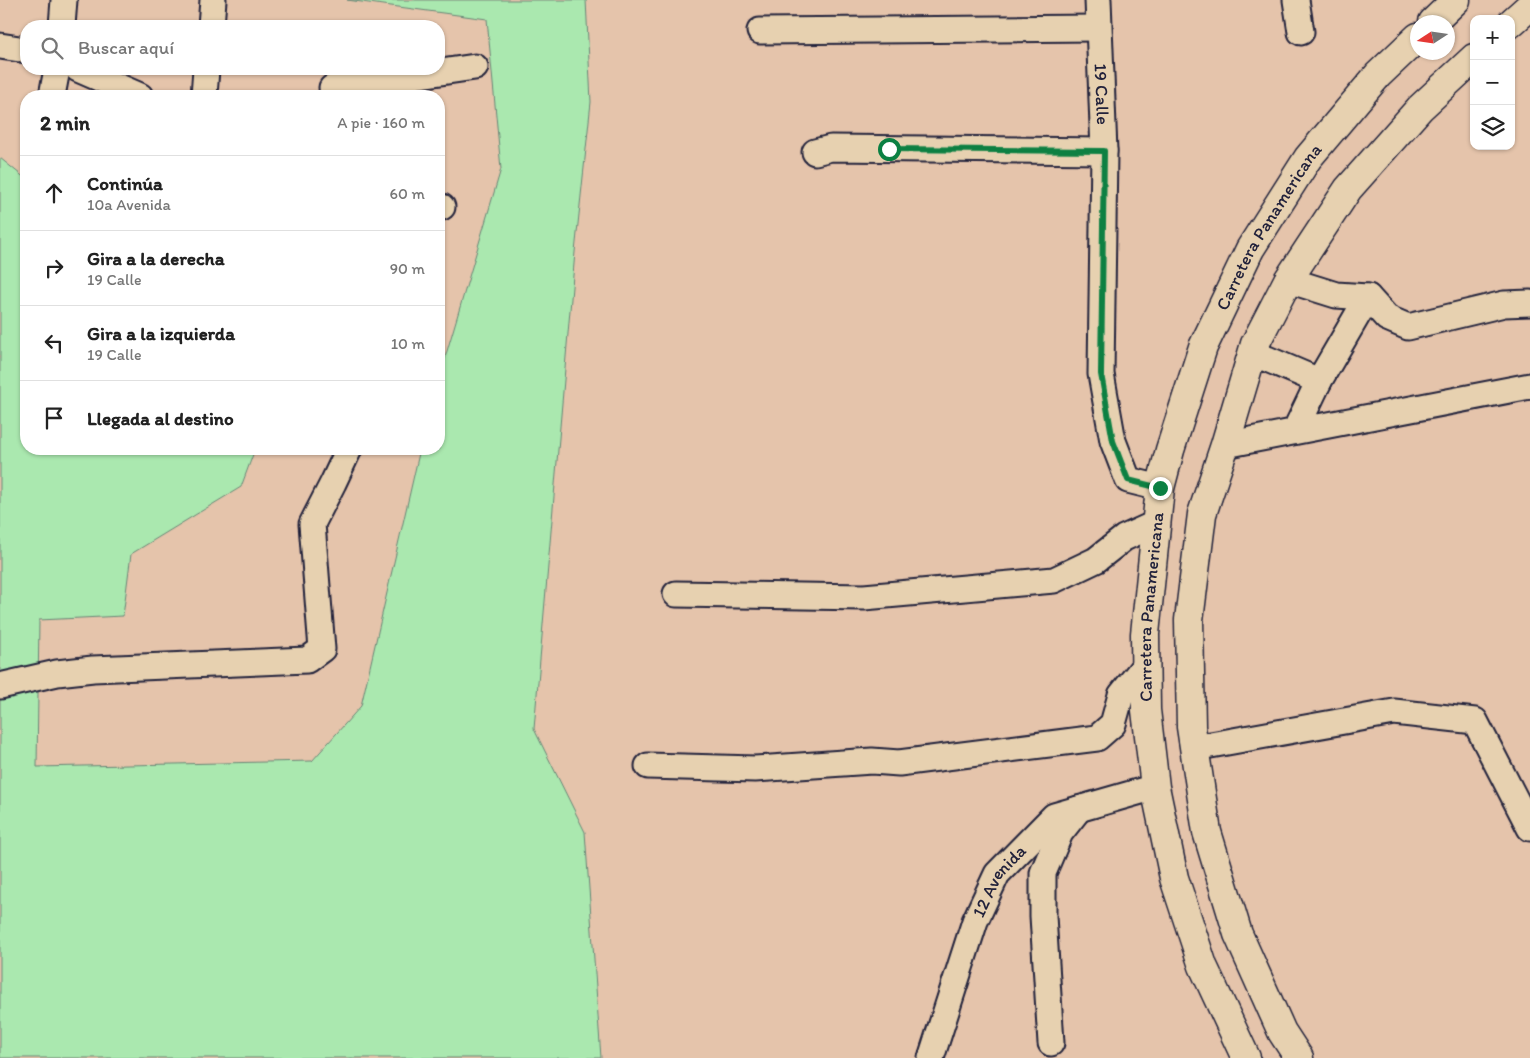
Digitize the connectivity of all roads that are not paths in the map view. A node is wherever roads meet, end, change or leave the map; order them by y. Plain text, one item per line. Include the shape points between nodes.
1 (64, 0) edge
2 (213, 0) edge
3 (1098, 0) edge
4 (1296, 0) edge
5 (1456, 0) edge
6 (1530, 6) edge
7 (1440, 15) edge
8 (1515, 19) edge
9 (62, 20) edge
10 (211, 20) edge
11 (1098, 28) junction
12 (760, 32) dead end
13 (1301, 32) dead end
14 (1410, 45) edge
15 (0, 46) edge
16 (20, 49) edge
17 (1472, 60) edge
18 (475, 67) dead end
19 (445, 71) edge
20 (56, 75) edge
21 (92, 75) edge
22 (206, 75) edge
23 (407, 75) edge
24 (330, 84) edge
25 (53, 90) edge
26 (126, 90) edge
27 (204, 90) edge
28 (1104, 151) junction
29 (814, 152) dead end
30 (1288, 280) junction
31 (1368, 297) junction
32 (1530, 303) edge
33 (1253, 353) junction
34 (1319, 381) junction
35 (1530, 386) edge
36 (1295, 431) junction
37 (1225, 445) junction
38 (346, 455) edge
39 (1160, 488) junction
40 (1156, 523) junction
41 (676, 594) dead end
42 (1145, 665) junction
43 (0, 686) edge
44 (1194, 748) junction
45 (648, 766) dead end
46 (1154, 787) junction
47 (1079, 809) junction
48 (1530, 828) edge
49 (1051, 1043) dead end
50 (931, 1058) edge
51 (1246, 1058) edge
52 (1299, 1058) edge

1 - 9 street
2 - 10 street
3 - 11 street, 19 Calle
4 - 13 street
5 - 7 highway
6 - 8 highway
11 - 12 street
11 - 28 street, 19 Calle
14 - 39 highway, Carretera Panamericana via 1378,75 1308,158 1250,249 1204,347
15 - 16 street
17 - 30 highway via 1420,108 1348,189
18 - 19 street
20 - 25 street
21 - 26 street
22 - 27 street
23 - 24 street
28 - 29 street via 831,148
28 - 39 street, 19 Calle via 1101,374 1113,441 1128,480
30 - 31 street via 1336,295
30 - 33 highway
31 - 32 street via 1387,318 1408,327 1504,304
31 - 34 street
33 - 34 street
33 - 37 highway
34 - 36 street
35 - 36 street
36 - 37 street
37 - 44 highway via 1202,514 1189,620
38 - 43 street via 312,524 322,649 307,660 93,669 56,673
39 - 40 highway, Carretera Panamericana
40 - 41 street via 1124,538 1096,560 1054,580 864,597
40 - 42 highway, Carretera Panamericana
42 - 45 street via 1121,694 1113,724 1097,738 899,763 872,761 755,769
42 - 46 highway, Carretera Panamericana
44 - 48 street via 1394,712 1475,721
44 - 52 highway via 1207,832 1238,934 1282,1032
46 - 47 street, 12 Avenida
46 - 51 highway, Carretera Panamericana via 1174,878 1200,957
47 - 49 street via 1060,833 1043,874
47 - 50 street, 12 Avenida via 1054,816 997,874 975,921

